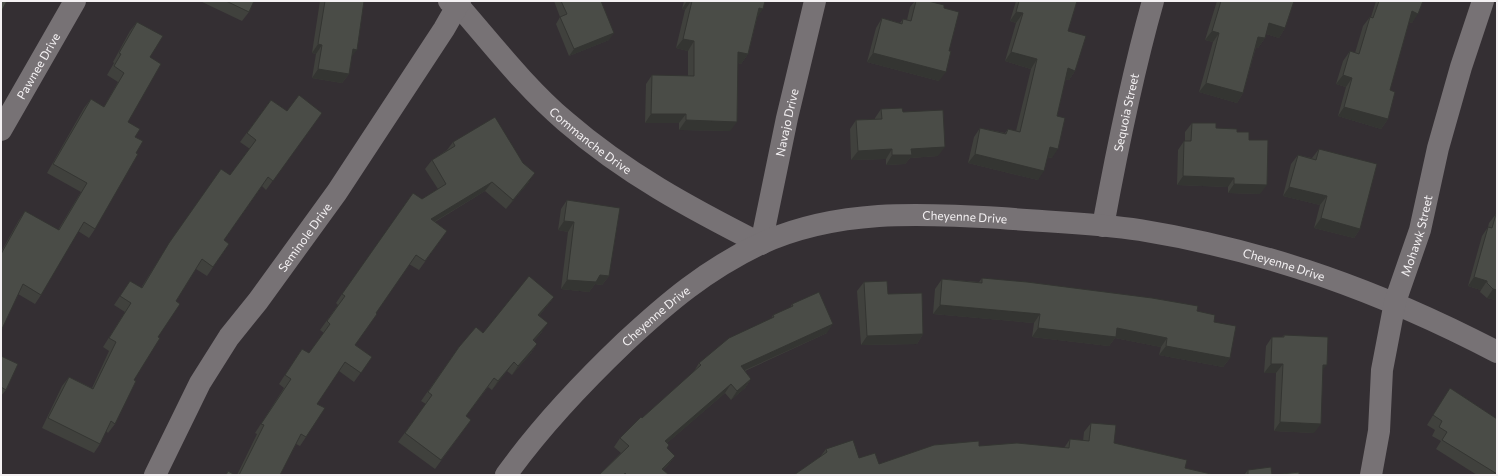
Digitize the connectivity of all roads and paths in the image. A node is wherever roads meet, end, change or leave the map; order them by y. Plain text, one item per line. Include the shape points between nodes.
1 (75, 1) edge
2 (815, 1) edge
3 (1154, 1) edge
4 (1483, 1) edge
5 (456, 2) edge
6 (1, 130) edge
7 (1103, 226) junction
8 (761, 244) junction
9 (1395, 302) junction
10 (1497, 352) edge
11 (155, 475) edge
12 (506, 475) edge
13 (1371, 475) edge

1 - 6 street, Pawnee Drive
2 - 8 street, Navajo Drive
3 - 7 street, Sequoia Street via 1118,138
4 - 9 street, Mohawk Street via 1440,140 1420,230
5 - 8 street, Commanche Drive via 528,86 603,152 688,207
5 - 11 street, Seminole Drive via 444,29 337,192 221,350 200,383
7 - 8 street, Cheyenne Drive via 926,213 881,214 830,222
7 - 9 street, Cheyenne Drive via 1191,239 1261,256 1330,277
8 - 12 street, Cheyenne Drive via 715,268 673,298 566,401
9 - 10 street, Cheyenne Drive
9 - 13 street, Mohawk Street via 1382,370 1378,431

